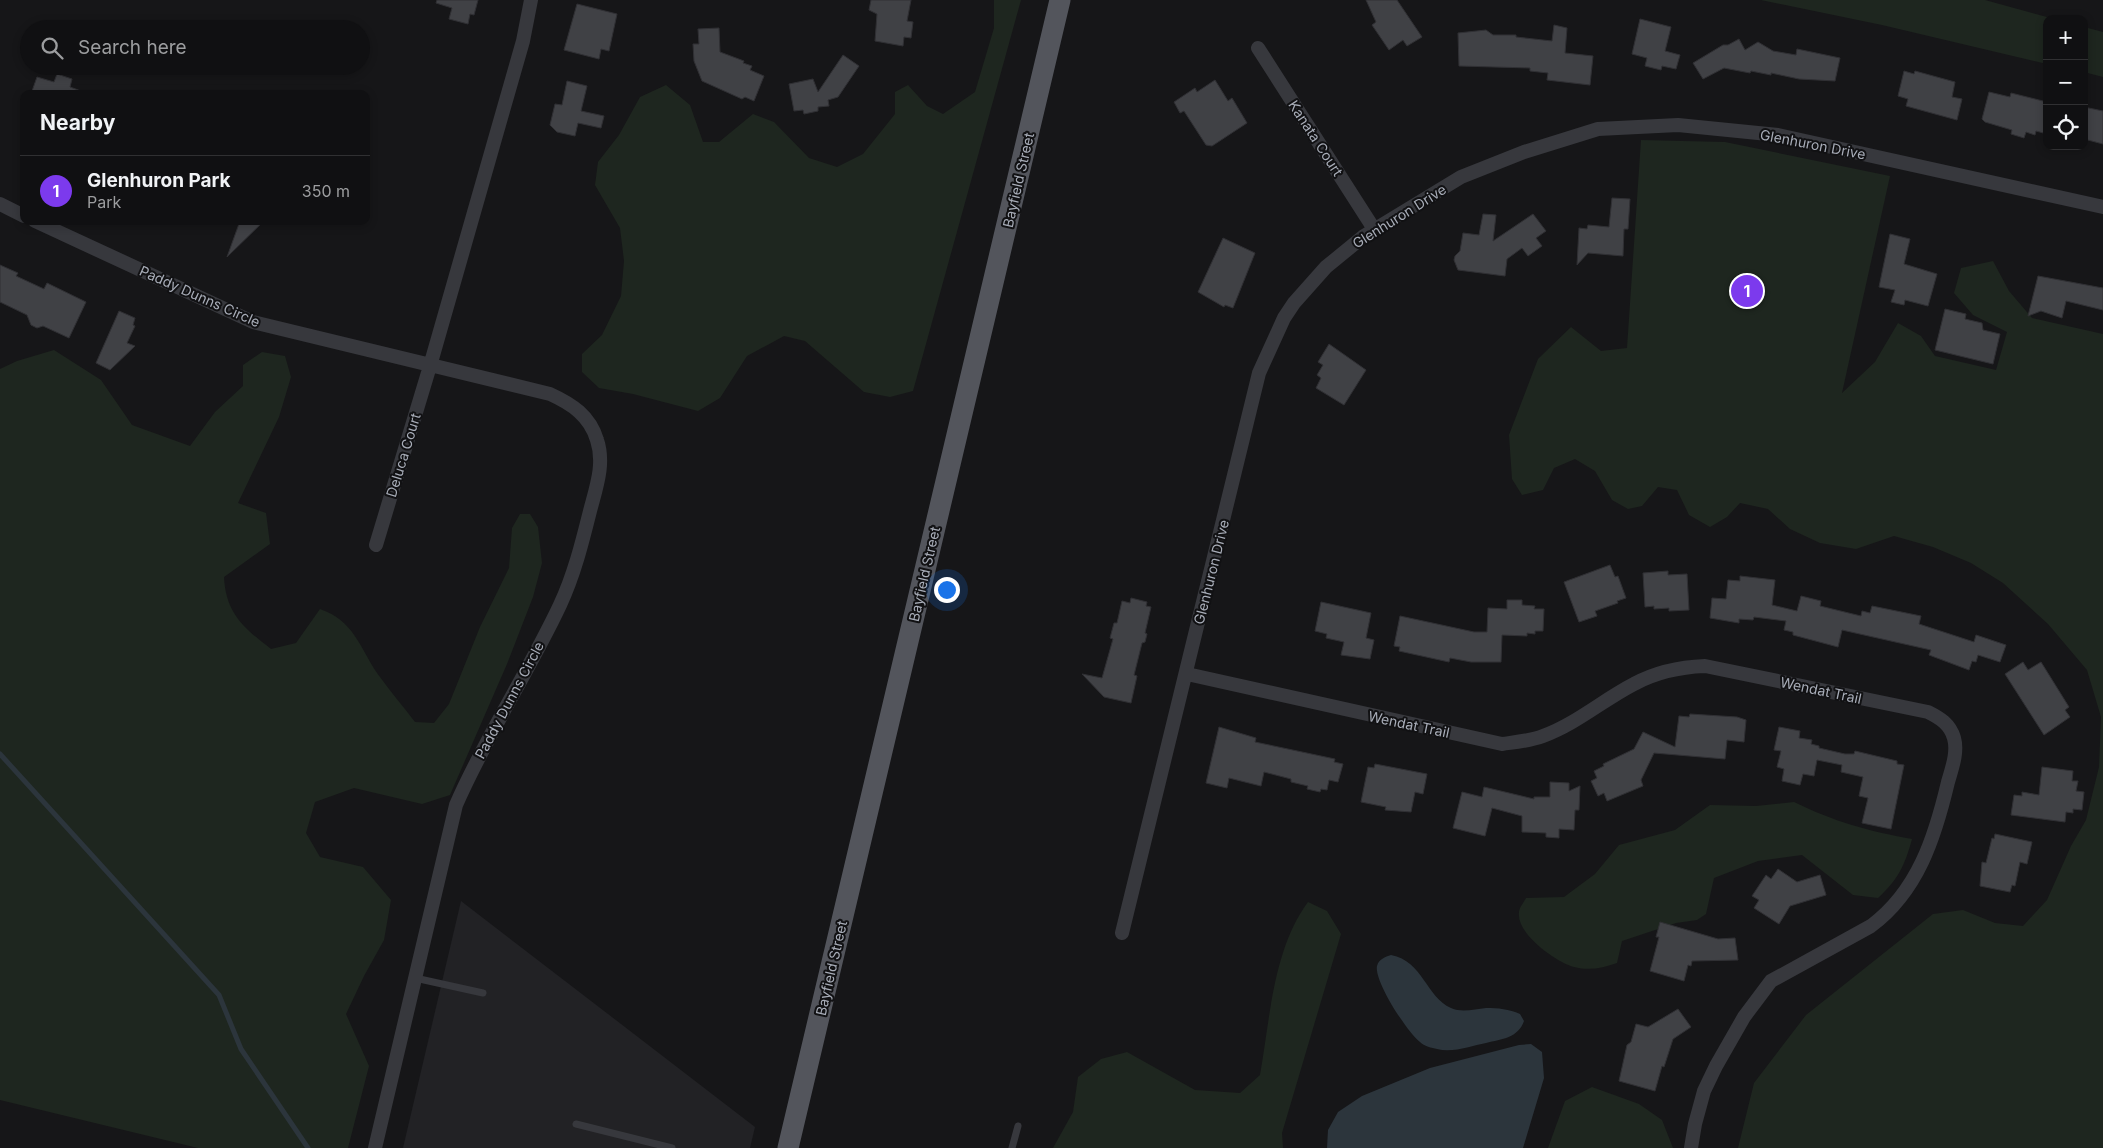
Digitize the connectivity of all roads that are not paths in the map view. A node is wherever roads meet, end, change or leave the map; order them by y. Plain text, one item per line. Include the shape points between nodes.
1 (532, 0) edge
2 (1060, 0) edge
3 (1258, 48) dead end
4 (0, 204) edge
5 (2103, 207) edge
6 (20, 214) edge
7 (43, 225) edge
8 (1374, 229) junction
9 (430, 366) junction
10 (376, 545) dead end
11 (1186, 674) junction
12 (1122, 933) dead end
13 (415, 978) junction
14 (483, 993) dead end
15 (576, 1124) dead end
16 (1018, 1126) dead end
17 (375, 1148) edge
18 (672, 1148) edge
19 (788, 1148) edge
20 (1012, 1148) edge
21 (1691, 1148) edge

1 - 9 street
2 - 19 main road, Bayfield Street
3 - 8 street, Kanata Court
4 - 6 street
5 - 8 street, Glenhuron Drive via 1778,135 1678,125 1598,129 1524,152 1461,177
7 - 9 street, Paddy Dunns Circle via 253,322
8 - 11 street, Glenhuron Drive via 1344,251 1310,284 1284,318 1267,352 1259,373
9 - 10 street, Deluca Court
9 - 13 street, Paddy Dunns Circle via 550,394 570,403 593,429 600,464 576,566 560,606 456,804
11 - 12 street, Glenhuron Drive
11 - 21 street, Wendat Trail via 1502,744 1528,741 1560,729 1635,683 1656,674 1705,666 1928,712 1945,722 1953,733 1956,749 1937,828 1905,893 1884,917 1871,926 1770,981 1744,1017 1716,1066 1697,1116
13 - 14 lane
13 - 17 street, Paddy Dunns Circle
15 - 18 lane
16 - 20 lane

